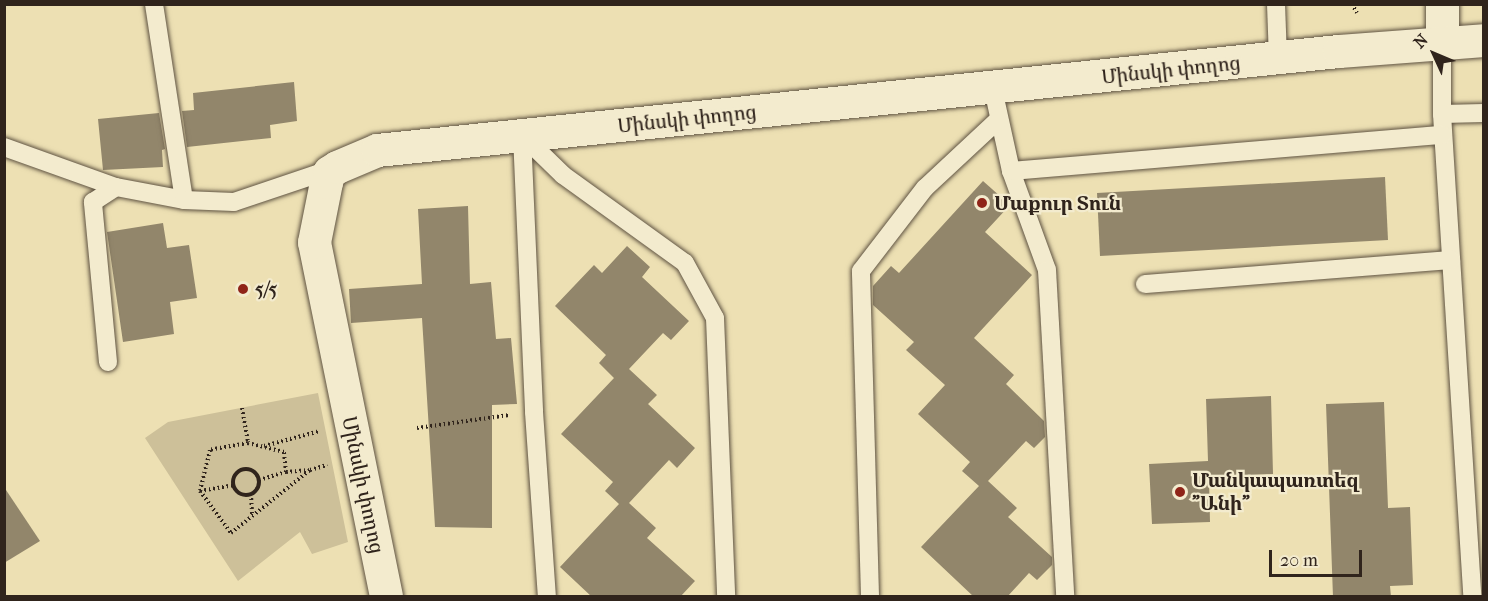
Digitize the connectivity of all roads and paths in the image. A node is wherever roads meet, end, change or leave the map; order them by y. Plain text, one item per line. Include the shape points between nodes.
1 (154, 4) edge
2 (1276, 4) edge
3 (1352, 4) edge
4 (1442, 4) edge
5 (1357, 13) dead end
6 (1484, 40) edge
7 (1442, 44) junction
8 (1278, 58) junction
9 (996, 104) junction
10 (1484, 113) edge
11 (1442, 114) junction
12 (522, 135) junction
13 (1443, 135) junction
14 (4, 147) edge
15 (337, 167) junction
16 (1011, 171) junction
17 (116, 187) junction
18 (184, 200) junction
19 (1451, 260) junction
20 (1145, 284) dead end
21 (108, 362) dead end
22 (242, 408) dead end
23 (534, 412) junction
24 (417, 428) dead end
25 (325, 430) dead end
26 (248, 442) junction
27 (263, 446) junction
28 (357, 457) junction
29 (310, 470) junction
30 (286, 472) junction
31 (259, 480) junction
32 (234, 485) junction
33 (200, 491) junction
34 (251, 494) junction
35 (252, 516) junction
36 (386, 597) edge
37 (547, 597) edge
38 (726, 597) edge
39 (870, 597) edge
40 (1065, 597) edge
41 (1472, 597) edge

1 - 18 lane
2 - 8 lane
3 - 5 path
4 - 7 main road
6 - 7 main road, Մինսկի փողոց
7 - 8 main road, Մինսկի փողոց
7 - 11 lane
8 - 9 main road, Մինսկի փողոց
9 - 12 main road, Մինսկի փողոց
9 - 16 lane
9 - 39 lane via 861,271
10 - 11 lane
11 - 13 lane
12 - 15 main road, Մինսկի փողոց via 377,150
12 - 23 lane
12 - 38 lane via 563,174 686,263 715,318
13 - 16 lane
13 - 19 lane
14 - 17 lane
15 - 18 lane via 234,202
15 - 28 main road, Մինսկի փողոց via 329,172 314,242
16 - 40 lane via 1047,270
17 - 18 lane
17 - 21 lane via 93,202
19 - 20 lane
19 - 41 lane
22 - 26 path
23 - 24 path
23 - 37 lane
25 - 27 path
26 - 27 path
26 - 33 path via 210,450
27 - 30 path via 284,452
28 - 29 path
28 - 36 main road, Մինսկի փողոց
29 - 30 path
29 - 35 path
30 - 31 path
31 - 32 path via 252,471 244,470 235,477
31 - 34 path
32 - 33 path
32 - 34 path via 238,492
33 - 35 path via 231,533
34 - 35 path

